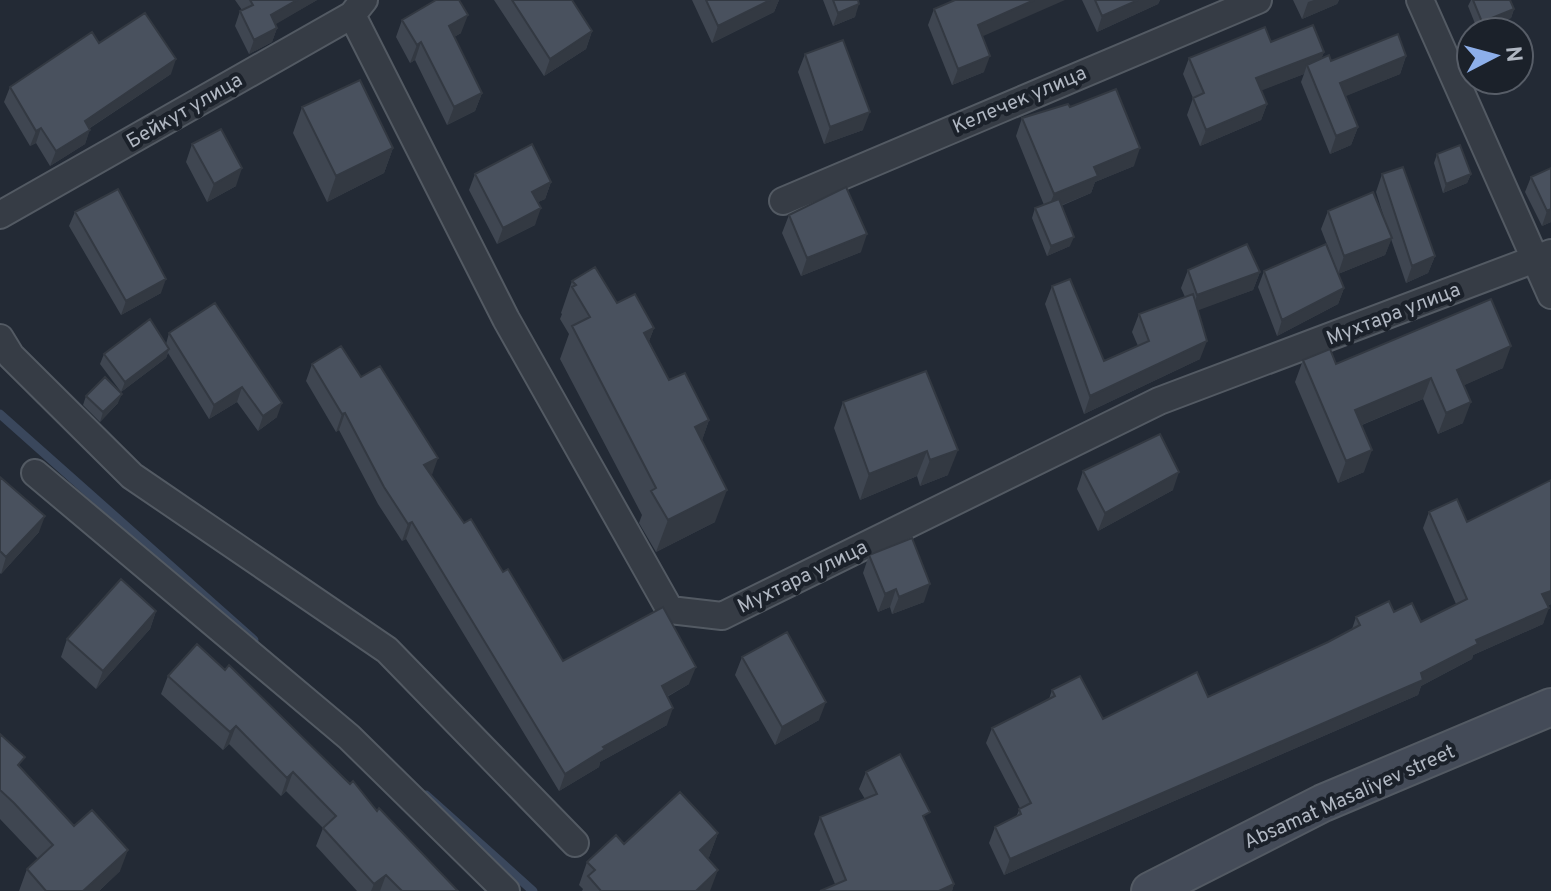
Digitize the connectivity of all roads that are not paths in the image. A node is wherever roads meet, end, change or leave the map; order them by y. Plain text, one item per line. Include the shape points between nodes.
1 (1258, 0) edge
2 (1420, 0) edge
3 (358, 7) edge
4 (783, 201) dead end
5 (0, 215) edge
6 (1542, 256) edge
7 (1551, 295) edge
8 (0, 338) edge
9 (35, 473) dead end
10 (1551, 707) edge
11 (575, 843) dead end
12 (506, 891) edge
13 (1150, 891) edge

1 - 4 street, Келечек улица
2 - 6 street
3 - 5 street, Бейкут улица
3 - 6 street, Мухтара улица via 506,319 670,610 722,616 1159,401
6 - 7 street
8 - 11 street via 11,356 132,476 387,650
9 - 12 street via 349,737
10 - 13 street, Absamat Masaliyev street via 1323,803

